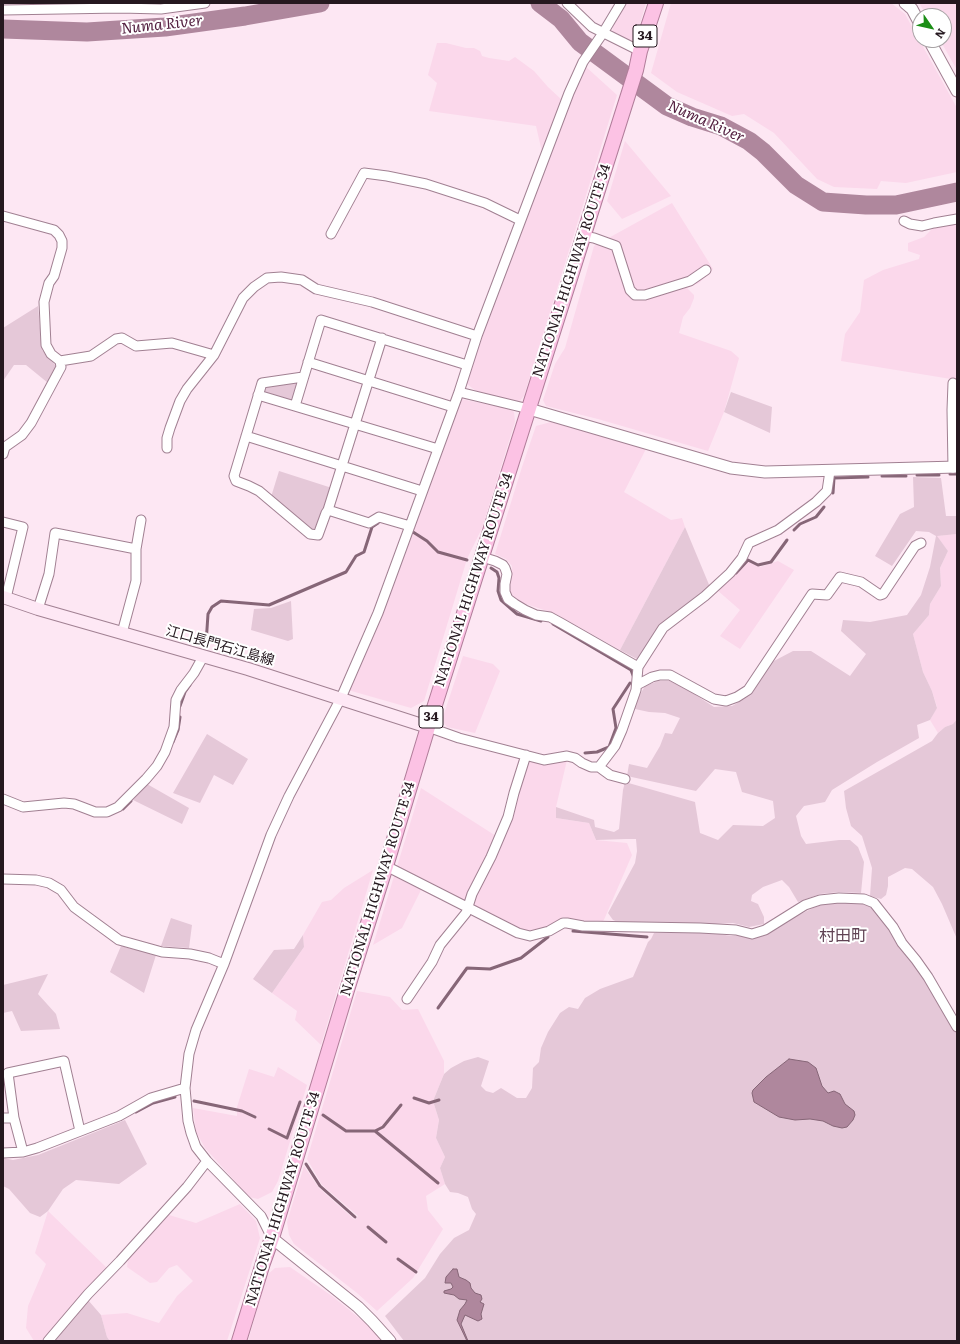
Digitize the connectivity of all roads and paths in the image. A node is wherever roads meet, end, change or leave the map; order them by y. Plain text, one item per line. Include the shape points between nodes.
1 (205, 3) edge
2 (567, 3) edge
3 (621, 3) edge
4 (656, 3) edge
5 (184, 5) edge
6 (3, 10) edge
7 (603, 33) junction
8 (933, 48) edge
9 (640, 51) junction
10 (957, 91) edge
11 (3, 216) edge
12 (957, 219) edge
13 (520, 220) junction
14 (904, 221) dead end
15 (331, 234) dead end
16 (583, 236) junction
17 (706, 270) dead end
18 (477, 336) junction
19 (382, 338) junction
20 (214, 355) junction
21 (60, 361) junction
22 (308, 362) junction
23 (468, 365) junction
24 (304, 377) junction
25 (369, 381) junction
26 (953, 383) dead end
27 (458, 392) junction
28 (258, 395) junction
29 (295, 406) junction
30 (453, 407) junction
31 (529, 409) junction
32 (954, 409) edge
33 (356, 424) junction
34 (246, 436) junction
35 (167, 448) dead end
36 (438, 449) junction
37 (3, 454) edge
38 (342, 466) junction
39 (955, 467) edge
40 (830, 471) junction
41 (422, 491) junction
42 (328, 510) junction
43 (141, 520) dead end
44 (3, 522) edge
45 (410, 526) junction
46 (921, 543) dead end
47 (136, 548) junction
48 (482, 557) junction
49 (5, 598) edge
50 (38, 609) junction
51 (122, 633) junction
52 (203, 657) junction
53 (638, 666) junction
54 (637, 685) junction
55 (341, 698) junction
56 (428, 727) junction
57 (526, 755) junction
58 (599, 767) junction
59 (625, 779) dead end
60 (3, 799) edge
61 (386, 866) junction
62 (3, 879) edge
63 (468, 908) junction
64 (224, 964) junction
65 (407, 999) dead end
66 (957, 1027) edge
67 (185, 1088) junction
68 (3, 1118) edge
69 (14, 1118) junction
70 (80, 1131) junction
71 (23, 1152) junction
72 (3, 1153) edge
73 (206, 1161) junction
74 (272, 1238) junction
75 (48, 1341) edge
76 (239, 1341) edge
77 (390, 1341) edge

1 - 5 street
2 - 7 street via 592,27
3 - 7 street
4 - 9 highway, NATIONAL HIGHWAY ROUTE 34 / 34
5 - 6 street via 160,9
7 - 9 street
7 - 13 street via 583,62 569,93
8 - 10 street
9 - 16 highway, NATIONAL HIGHWAY ROUTE 34 / 34
11 - 21 street via 54,230 62,241 54,276 49,283 44,302 46,344 51,354
12 - 14 street via 922,226
13 - 15 street via 485,203 426,184 364,174
13 - 18 street
16 - 17 street via 616,246 630,290 635,295 645,296 690,281
16 - 31 highway, NATIONAL HIGHWAY ROUTE 34 / 34
18 - 20 street via 372,302 316,289 302,280 267,278 242,298
18 - 23 street
19 - 22 street via 321,320
19 - 23 street
19 - 25 street
20 - 21 street via 172,343 136,346 122,338 116,339 90,356
20 - 35 street via 180,401 167,438
21 - 37 street via 61,367 38,411 22,435 5,447
22 - 24 street
22 - 25 street
23 - 27 street
24 - 28 street via 262,383
24 - 29 street
25 - 30 street
25 - 33 street
26 - 32 street
27 - 30 street
27 - 31 street
28 - 29 street
28 - 34 street
29 - 33 street
30 - 36 street
31 - 40 street via 731,468 765,472
31 - 48 highway, NATIONAL HIGHWAY ROUTE 34 / 34
32 - 39 street
33 - 36 street
33 - 38 street
34 - 38 street
34 - 42 street via 234,476 236,481 259,491 310,534 318,535
36 - 41 street
38 - 41 street
38 - 42 street
39 - 40 street
40 - 53 street via 827,491 778,530 749,543 742,558 730,573 663,628
41 - 45 street
42 - 45 street via 369,523 380,517
43 - 47 street
44 - 49 street via 23,527
45 - 55 street via 378,613
46 - 54 street via 915,546 883,594 880,595 861,582 840,577 827,595 812,594 748,690 737,697 726,701 714,699 670,675 652,676
47 - 50 street via 55,533 49,574
47 - 51 street via 136,582
48 - 53 street via 506,568 505,592 508,599 515,604 536,615 550,617
48 - 56 highway, NATIONAL HIGHWAY ROUTE 34 / 34
49 - 50 main road, 江口長門石江島線
50 - 51 main road, 江口長門石江島線
51 - 52 main road, 江口長門石江島線
52 - 55 main road, 江口長門石江島線
52 - 60 street via 176,700 174,727 165,752 146,779 118,807 107,812 95,812 64,803 23,807
53 - 54 street
54 - 58 street via 615,746
55 - 56 main road, 江口長門石江島線
55 - 64 street via 273,831
56 - 57 street via 459,738
56 - 61 highway, NATIONAL HIGHWAY ROUTE 34 / 34
57 - 58 street via 544,760 567,756 590,767
57 - 63 street via 508,817
58 - 59 street via 610,775
61 - 63 street
61 - 74 highway, NATIONAL HIGHWAY ROUTE 34 / 34
62 - 64 street via 49,883 61,890 74,907 119,940 162,952 209,958
63 - 65 street via 440,945 432,962
63 - 66 street via 518,933 530,936 549,931 563,923 590,927 736,930 752,934 765,930 805,905 820,900 864,899 874,903 893,927
64 - 67 street via 188,1054
67 - 70 street via 151,1098 119,1116
67 - 73 street via 191,1134
68 - 69 street
69 - 70 street via 8,1073 64,1061
69 - 71 street
70 - 71 street
71 - 72 street
73 - 74 street via 261,1216
73 - 75 street via 187,1187
74 - 76 highway, NATIONAL HIGHWAY ROUTE 34 / 34
74 - 77 street via 358,1307

